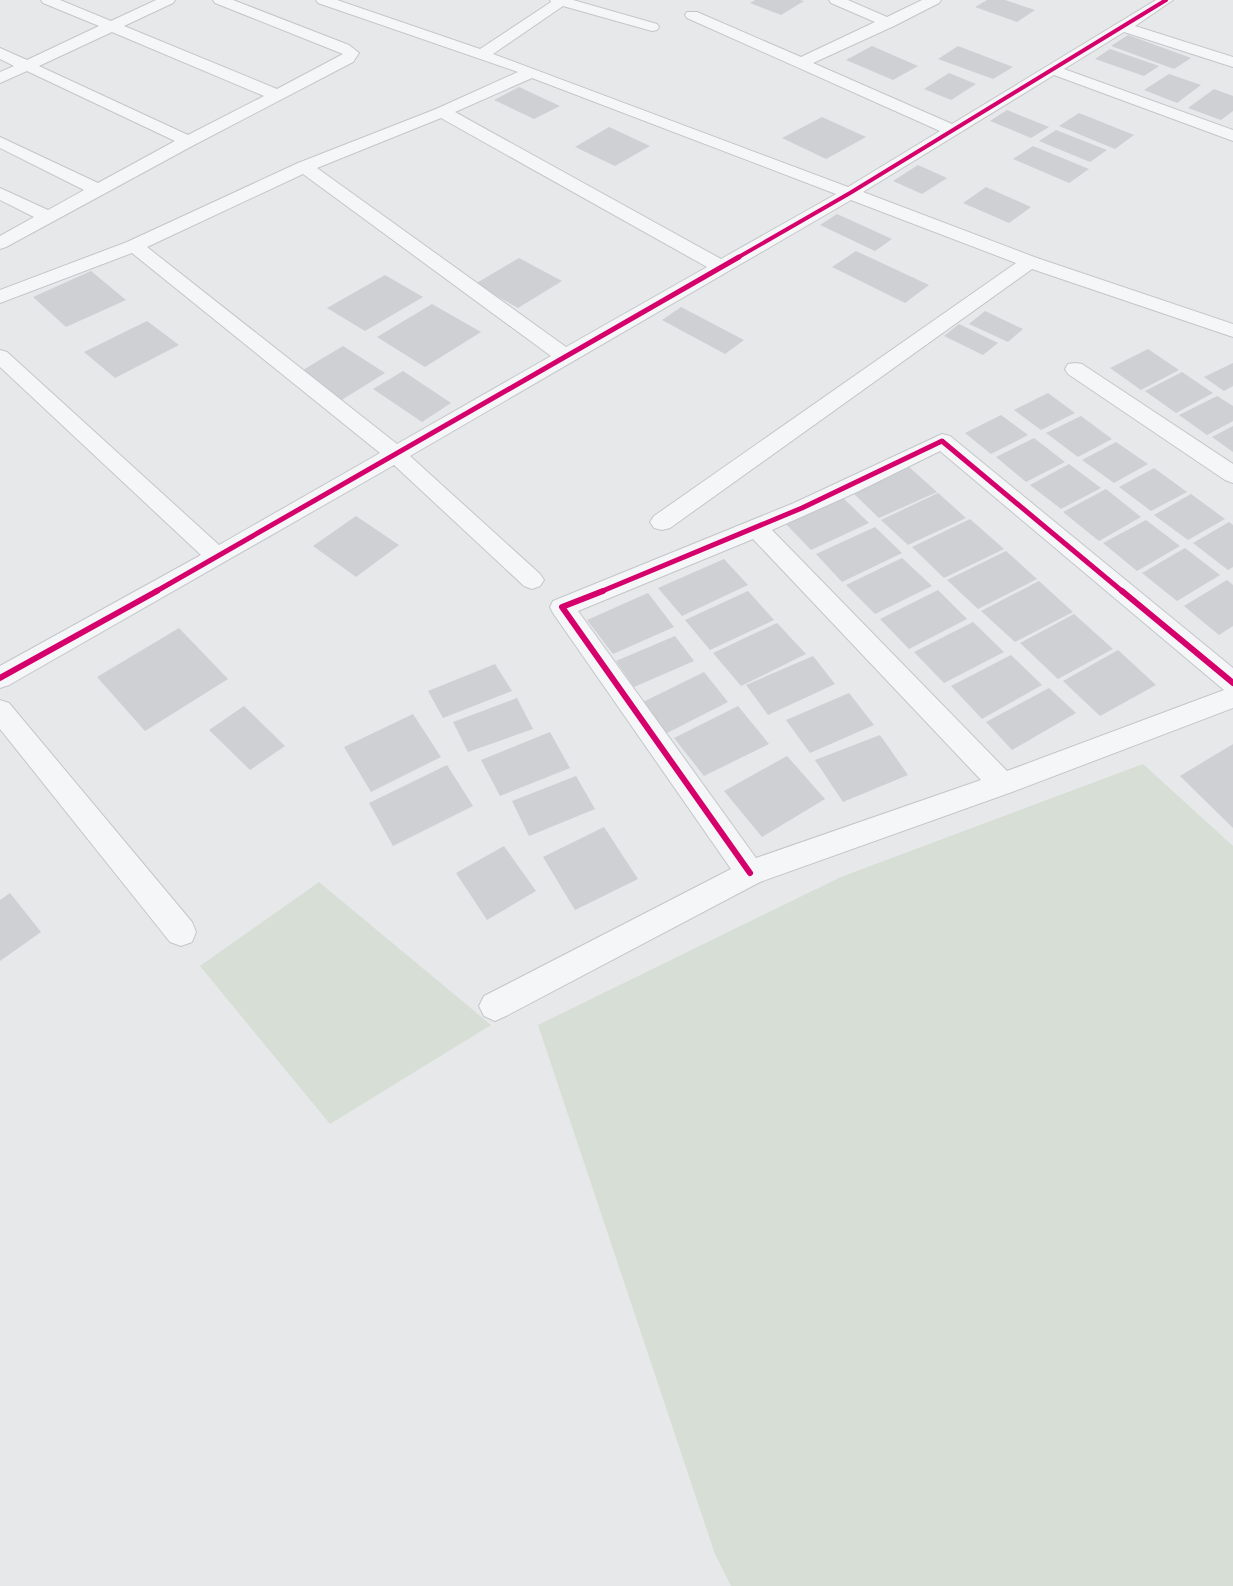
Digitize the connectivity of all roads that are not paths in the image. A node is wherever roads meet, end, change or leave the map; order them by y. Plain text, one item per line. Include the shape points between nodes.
1 (48, 0) edge
2 (168, 0) edge
3 (220, 0) edge
4 (323, 0) edge
5 (561, 0) edge
6 (836, 0) edge
7 (934, 0) edge
8 (1166, 0) edge
9 (692, 15) dead end
10 (889, 23) junction
11 (113, 26) junction
12 (1121, 26) junction
13 (652, 27) dead end
14 (0, 53) edge
15 (481, 55) junction
16 (1233, 62) edge
17 (801, 63) junction
18 (29, 66) junction
19 (1051, 69) junction
20 (532, 72) junction
21 (0, 78) edge
22 (277, 95) junction
23 (442, 112) junction
24 (952, 130) junction
25 (1233, 136) edge
26 (188, 141) junction
27 (0, 142) edge
28 (304, 167) junction
29 (98, 190) junction
30 (0, 193) edge
31 (850, 193) junction
32 (48, 217) junction
33 (0, 243) edge
34 (134, 246) junction
35 (1030, 262) junction
36 (721, 267) junction
37 (0, 297) edge
38 (1233, 331) edge
39 (0, 356) edge
40 (565, 356) junction
41 (1075, 369) dead end
42 (395, 454) junction
43 (1233, 475) edge
44 (662, 522) dead end
45 (756, 528) junction
46 (217, 557) junction
47 (532, 580) dead end
48 (0, 678) edge
49 (1233, 683) edge
50 (1233, 697) edge
51 (0, 710) edge
52 (1002, 784) junction
53 (750, 873) junction
54 (180, 932) dead end
55 (495, 1006) dead end

1 - 11 street
2 - 11 street
3 - 22 street via 351,53 348,59
4 - 15 street
5 - 13 street
5 - 15 street
6 - 10 street
7 - 10 street
8 - 12 street
9 - 17 street
10 - 17 street
11 - 18 street
11 - 22 street
12 - 16 street
12 - 19 street
14 - 18 street
15 - 20 street
17 - 24 street
18 - 21 street
18 - 26 street
19 - 24 street
19 - 25 street
20 - 23 street
20 - 31 street
22 - 26 street
23 - 28 street
23 - 36 street
24 - 31 street
26 - 29 street
27 - 29 street
28 - 34 street
28 - 40 street
29 - 32 street
30 - 32 street
31 - 35 street
31 - 36 street
32 - 33 street
34 - 37 street
34 - 42 street
35 - 38 street
35 - 44 street
36 - 40 street
39 - 46 street
40 - 42 street
41 - 43 street
42 - 46 street
42 - 47 street
45 - 49 street via 899,464 942,441
45 - 52 street
45 - 53 street via 562,607
46 - 48 street
50 - 52 street
51 - 54 street
52 - 53 street
53 - 55 street

